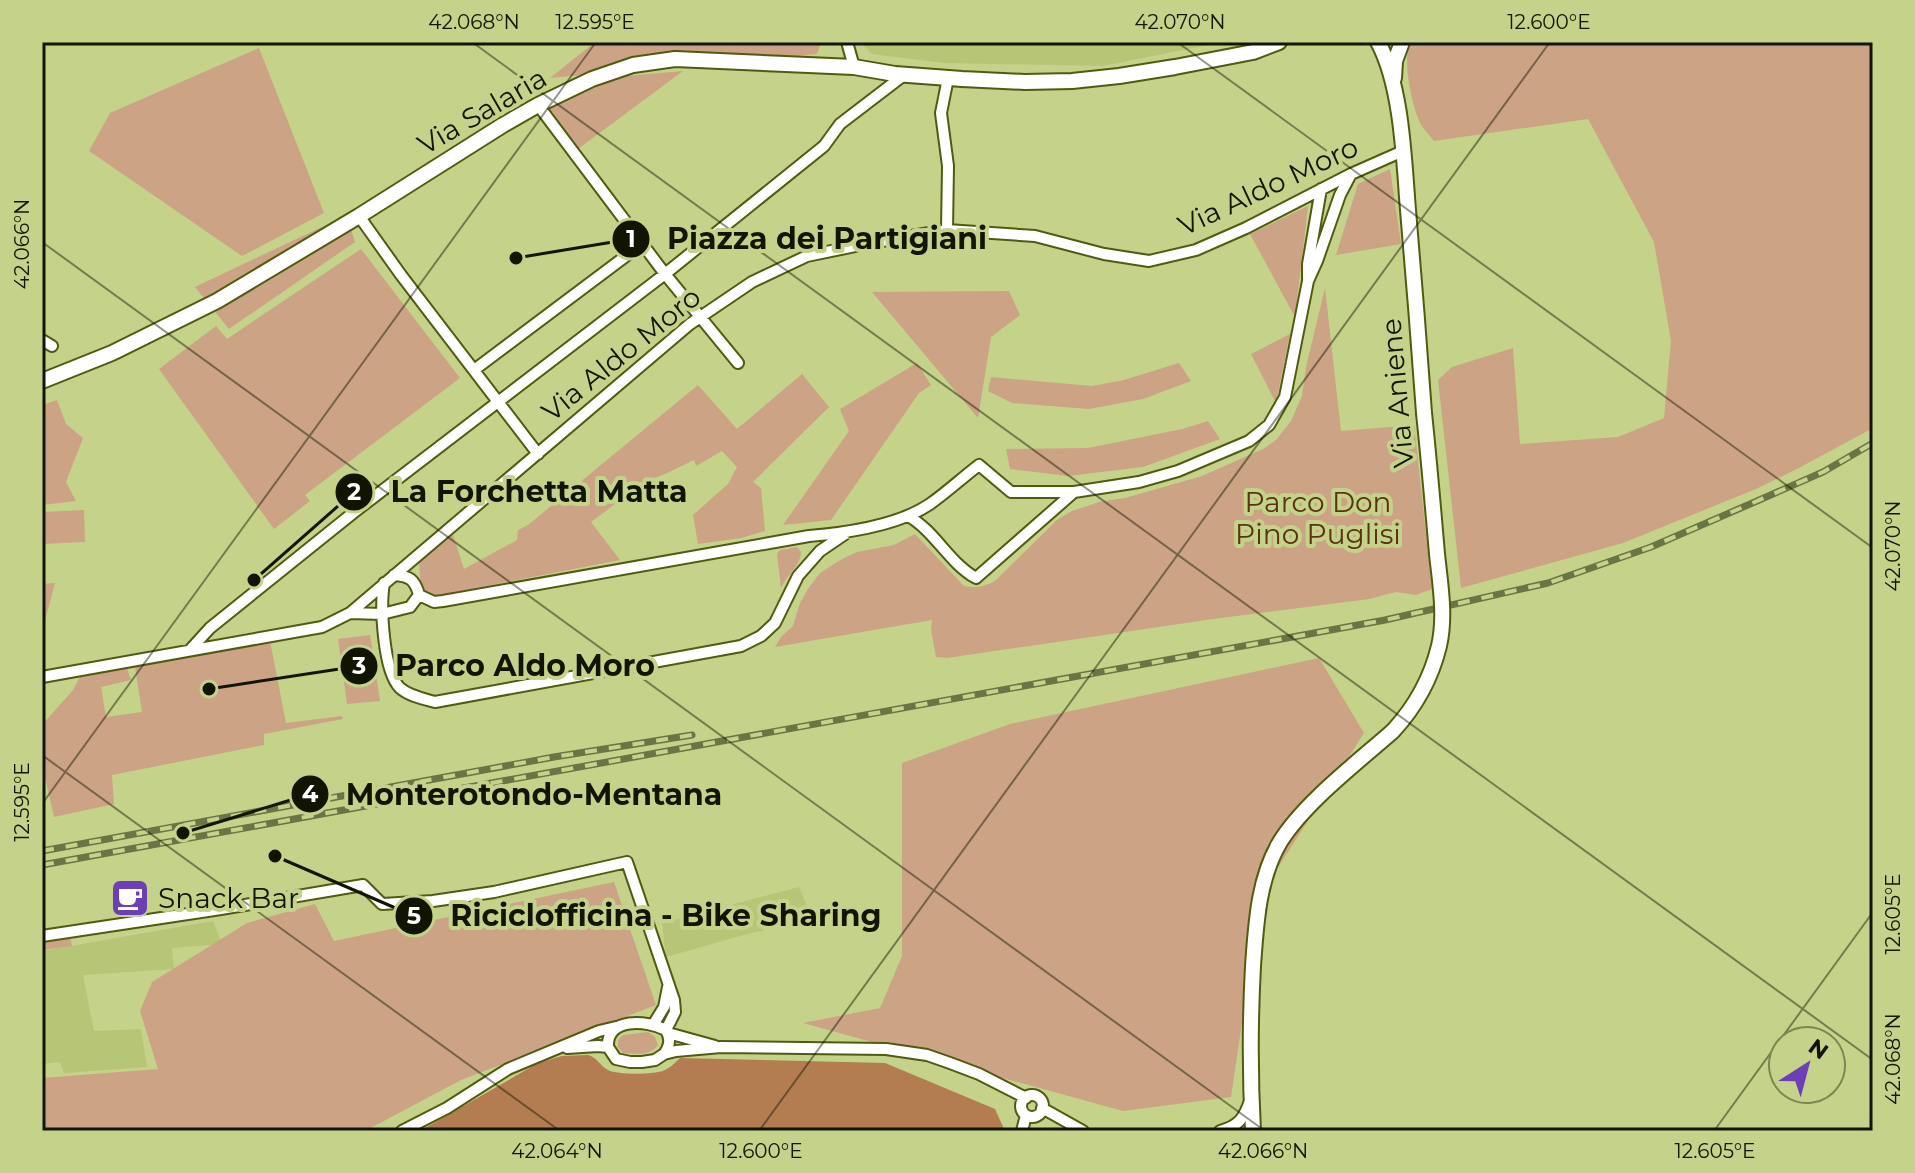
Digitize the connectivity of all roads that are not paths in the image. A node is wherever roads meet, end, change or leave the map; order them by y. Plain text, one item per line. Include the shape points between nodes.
1 (847, 42) edge
2 (1279, 42) edge
3 (1378, 42) edge
4 (1402, 42) edge
5 (854, 67) junction
6 (904, 75) junction
7 (948, 78) junction
8 (1393, 86) junction
9 (538, 105) junction
10 (1403, 151) junction
11 (1351, 174) junction
12 (1321, 189) junction
13 (363, 222) junction
14 (947, 230) junction
15 (642, 244) junction
16 (665, 274) junction
17 (1308, 281) junction
18 (701, 317) junction
19 (42, 340) edge
20 (52, 346) dead end
21 (738, 363) dead end
22 (474, 370) junction
23 (42, 381) edge
24 (498, 401) junction
25 (538, 454) junction
26 (1074, 492) junction
27 (908, 516) junction
28 (847, 533) junction
29 (419, 552) junction
30 (394, 575) junction
31 (384, 583) junction
32 (416, 583) junction
33 (419, 595) junction
34 (350, 613) junction
35 (382, 614) junction
36 (189, 651) junction
37 (42, 677) edge
38 (42, 936) edge
39 (668, 987) junction
40 (653, 1025) junction
41 (616, 1027) junction
42 (667, 1032) junction
43 (608, 1047) junction
44 (721, 1047) junction
45 (561, 1048) junction
46 (664, 1054) junction
47 (1026, 1098) junction
48 (1251, 1099) junction
49 (1042, 1108) junction
50 (1026, 1115) junction
51 (1231, 1130) edge
52 (402, 1131) edge
53 (1022, 1131) edge
54 (1083, 1131) edge
55 (1253, 1131) edge

1 - 5 street
2 - 7 main road, Via Salaria via 1253,52 1119,76 1025,82
3 - 8 main road, Via Aniene
4 - 8 main road, Via Aniene
5 - 6 main road, Via Salaria
5 - 9 main road, Via Salaria via 675,59 633,65
6 - 7 main road, Via Salaria
6 - 16 street
7 - 14 street via 941,113 948,166
8 - 10 main road, Via Aniene
9 - 13 main road, Via Salaria
9 - 15 street
10 - 11 street, Via Aldo Moro
10 - 48 main road, Via Aniene, bridge via 1440,582 1440,643 1410,711 1297,820 1271,862 1256,922
11 - 12 street, Via Aldo Moro
11 - 17 street
12 - 14 street, Via Aldo Moro via 1196,250 1149,261 1035,236
12 - 17 street
13 - 22 street
13 - 23 main road, Via Salaria via 217,301
14 - 18 street, Via Aldo Moro via 807,256 752,282
15 - 16 street
15 - 22 street
16 - 18 street
16 - 24 street
17 - 26 street via 1285,397 1269,425 1249,441 1178,471
18 - 21 street
18 - 25 street, Via Aldo Moro
19 - 20 street
22 - 24 street
24 - 25 street
24 - 36 street via 210,628
25 - 29 street, Via Aldo Moro
26 - 27 street via 1011,492 979,465
26 - 27 street via 976,578
27 - 28 street
28 - 33 street via 443,601
28 - 35 street via 820,551 798,576 775,623 741,646 435,702 400,688 388,663
29 - 30 street, Via Aldo Moro
29 - 32 street
30 - 31 street, Via Aldo Moro
30 - 32 street
31 - 34 street, Via Aldo Moro
31 - 35 street
32 - 33 street
33 - 35 street via 410,607
34 - 35 street
34 - 36 street, Via Aldo Moro via 322,627
36 - 37 street, Via Aldo Moro
38 - 39 street via 363,885 382,904 433,901 627,862
39 - 40 street
39 - 42 street via 675,1012
40 - 41 street
40 - 42 street
41 - 43 street
41 - 45 street
42 - 44 street
42 - 46 street
43 - 45 street
43 - 46 street via 616,1059 630,1062
44 - 46 street
44 - 47 street via 903,1051 964,1068
45 - 52 street via 508,1069
47 - 49 street via 1038,1097
47 - 50 street via 1021,1106
48 - 51 street
48 - 55 main road, Via Aniene
49 - 50 street via 1036,1116
49 - 54 street
50 - 53 street

